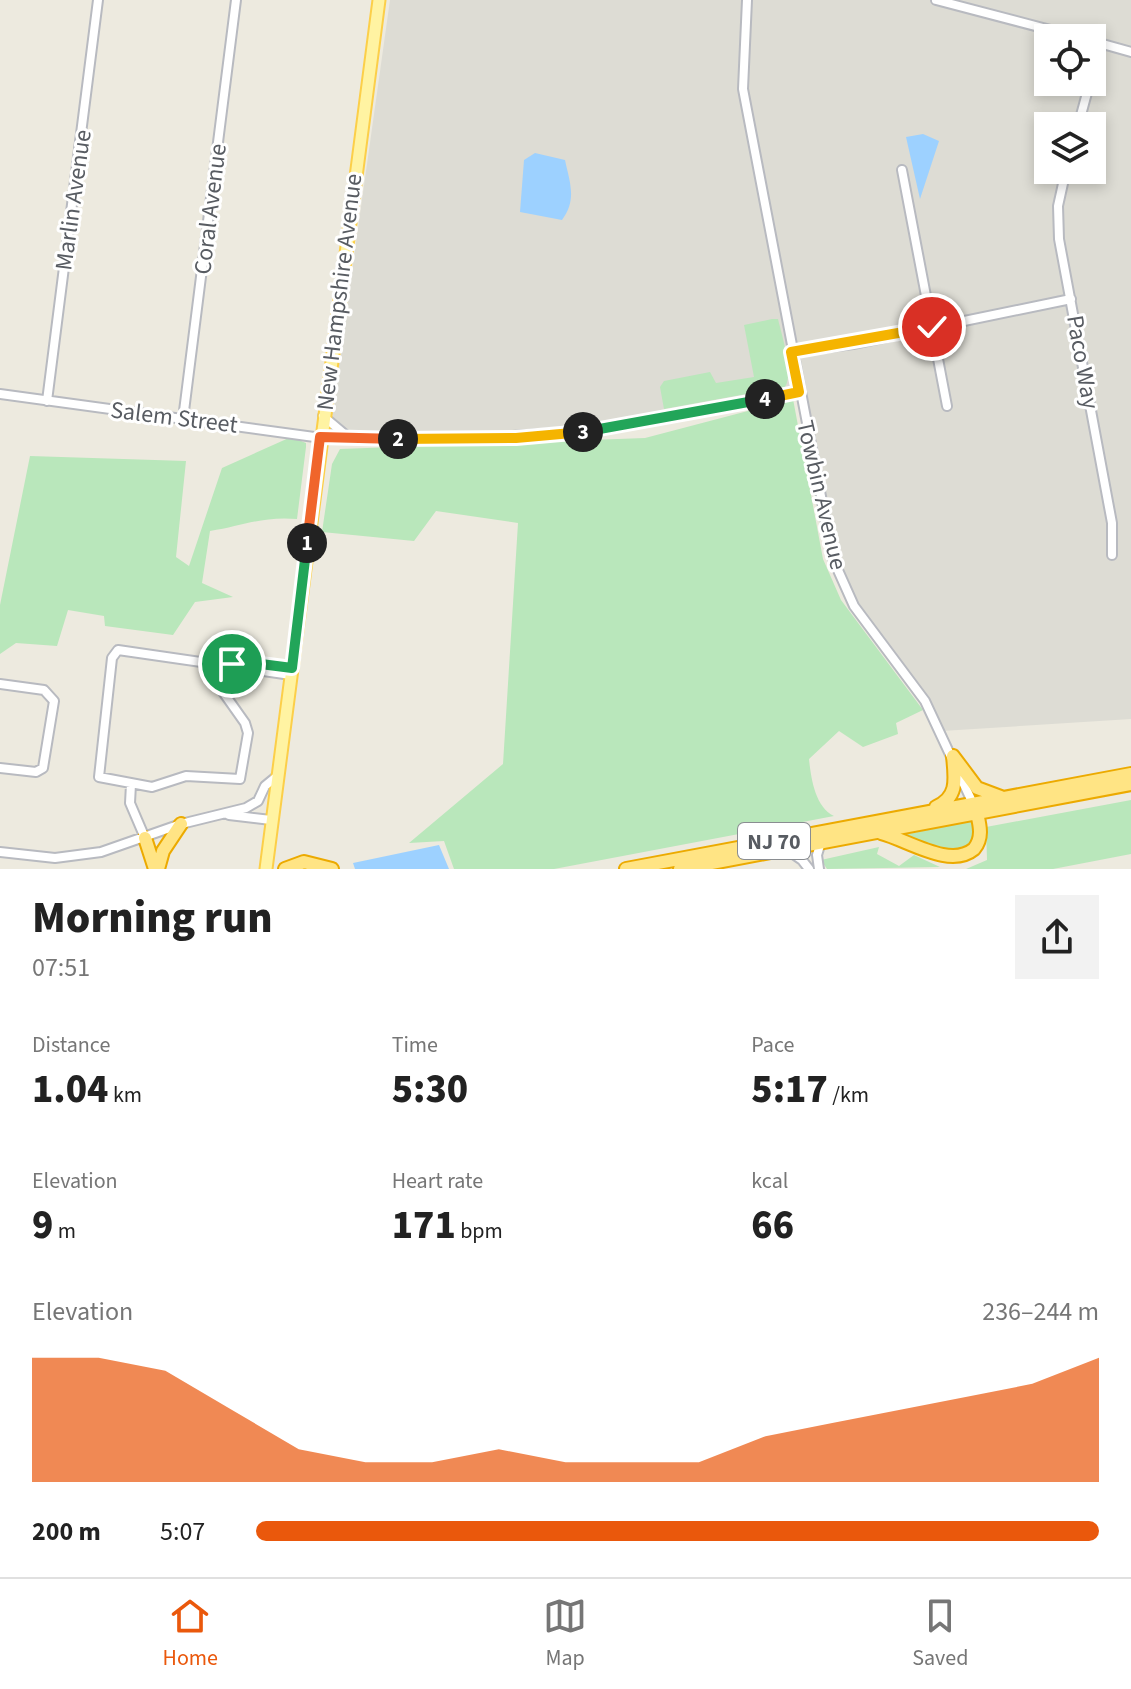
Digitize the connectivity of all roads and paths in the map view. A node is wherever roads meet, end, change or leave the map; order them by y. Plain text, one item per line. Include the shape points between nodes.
1 (98, 0) edge
2 (236, 0) edge
3 (379, 0) edge
4 (747, 0) edge
5 (936, 0) edge
6 (1034, 26) edge
7 (1106, 45) edge
8 (1131, 52) edge
9 (902, 170) dead end
10 (1063, 184) edge
11 (1071, 299) junction
12 (932, 327) junction
13 (791, 352) junction
14 (799, 392) junction
15 (0, 394) edge
16 (47, 401) junction
17 (947, 406) dead end
18 (323, 416) junction
19 (183, 419) junction
20 (320, 437) junction
21 (348, 438) junction
22 (1112, 555) dead end
23 (216, 662) junction
24 (291, 672) junction
25 (0, 684) edge
26 (953, 756) junction
27 (0, 768) edge
28 (1131, 774) edge
29 (276, 777) junction
30 (131, 784) junction
31 (1131, 784) edge
32 (1004, 798) junction
33 (975, 808) junction
34 (922, 813) junction
35 (220, 814) junction
36 (271, 820) junction
37 (181, 824) junction
38 (875, 832) junction
39 (145, 838) junction
40 (821, 842) junction
41 (785, 849) junction
42 (0, 852) edge
43 (156, 869) edge
44 (266, 869) edge
45 (285, 869) edge
46 (332, 869) edge
47 (626, 869) edge
48 (680, 869) edge
49 (809, 869) edge
50 (819, 869) edge

1 - 16 street, Marlin Avenue
2 - 19 street, Coral Avenue
3 - 18 main road, New Hampshire Avenue
4 - 13 street, Towbin Avenue via 743,89
5 - 6 street
7 - 8 street
9 - 12 street
10 - 11 street, Paco Way via 1058,228
11 - 12 street
11 - 22 street, Paco Way via 1112,523
12 - 13 street
12 - 17 street
13 - 14 street, Towbin Avenue
14 - 21 street, Salem Street via 592,431 503,439
14 - 26 street, Towbin Avenue via 827,538 840,578 873,635 925,701
15 - 16 street, Salem Street
16 - 19 street, Salem Street
18 - 20 main road, New Hampshire Avenue
18 - 21 street
19 - 20 street, Salem Street
20 - 21 street, Salem Street
20 - 24 main road, New Hampshire Avenue
23 - 24 street
23 - 30 street via 216,682 248,733 241,778 186,776 152,787
23 - 30 street via 114,653 97,772 102,780
24 - 29 main road, New Hampshire Avenue
25 - 27 street via 44,690 54,701 43,768
26 - 32 highway via 977,788
26 - 33 street, Towbin Avenue
26 - 34 highway via 951,796
28 - 32 highway, NJ 70
29 - 35 street via 252,806
29 - 36 main road, New Hampshire Avenue
30 - 39 street via 130,803
31 - 33 highway, NJ 70
32 - 33 highway, NJ 70
33 - 34 highway, NJ 70
33 - 38 highway, NJ 70
33 - 38 highway via 981,830 978,844 957,860
34 - 47 highway, NJ 70
35 - 36 street
35 - 37 street
36 - 44 main road, New Hampshire Avenue
37 - 39 street
37 - 43 highway
38 - 40 highway, NJ 70
39 - 42 street via 69,857
39 - 43 highway
40 - 41 highway, NJ 70
40 - 50 street
41 - 48 highway, NJ 70
41 - 49 street
45 - 46 highway via 304,862

